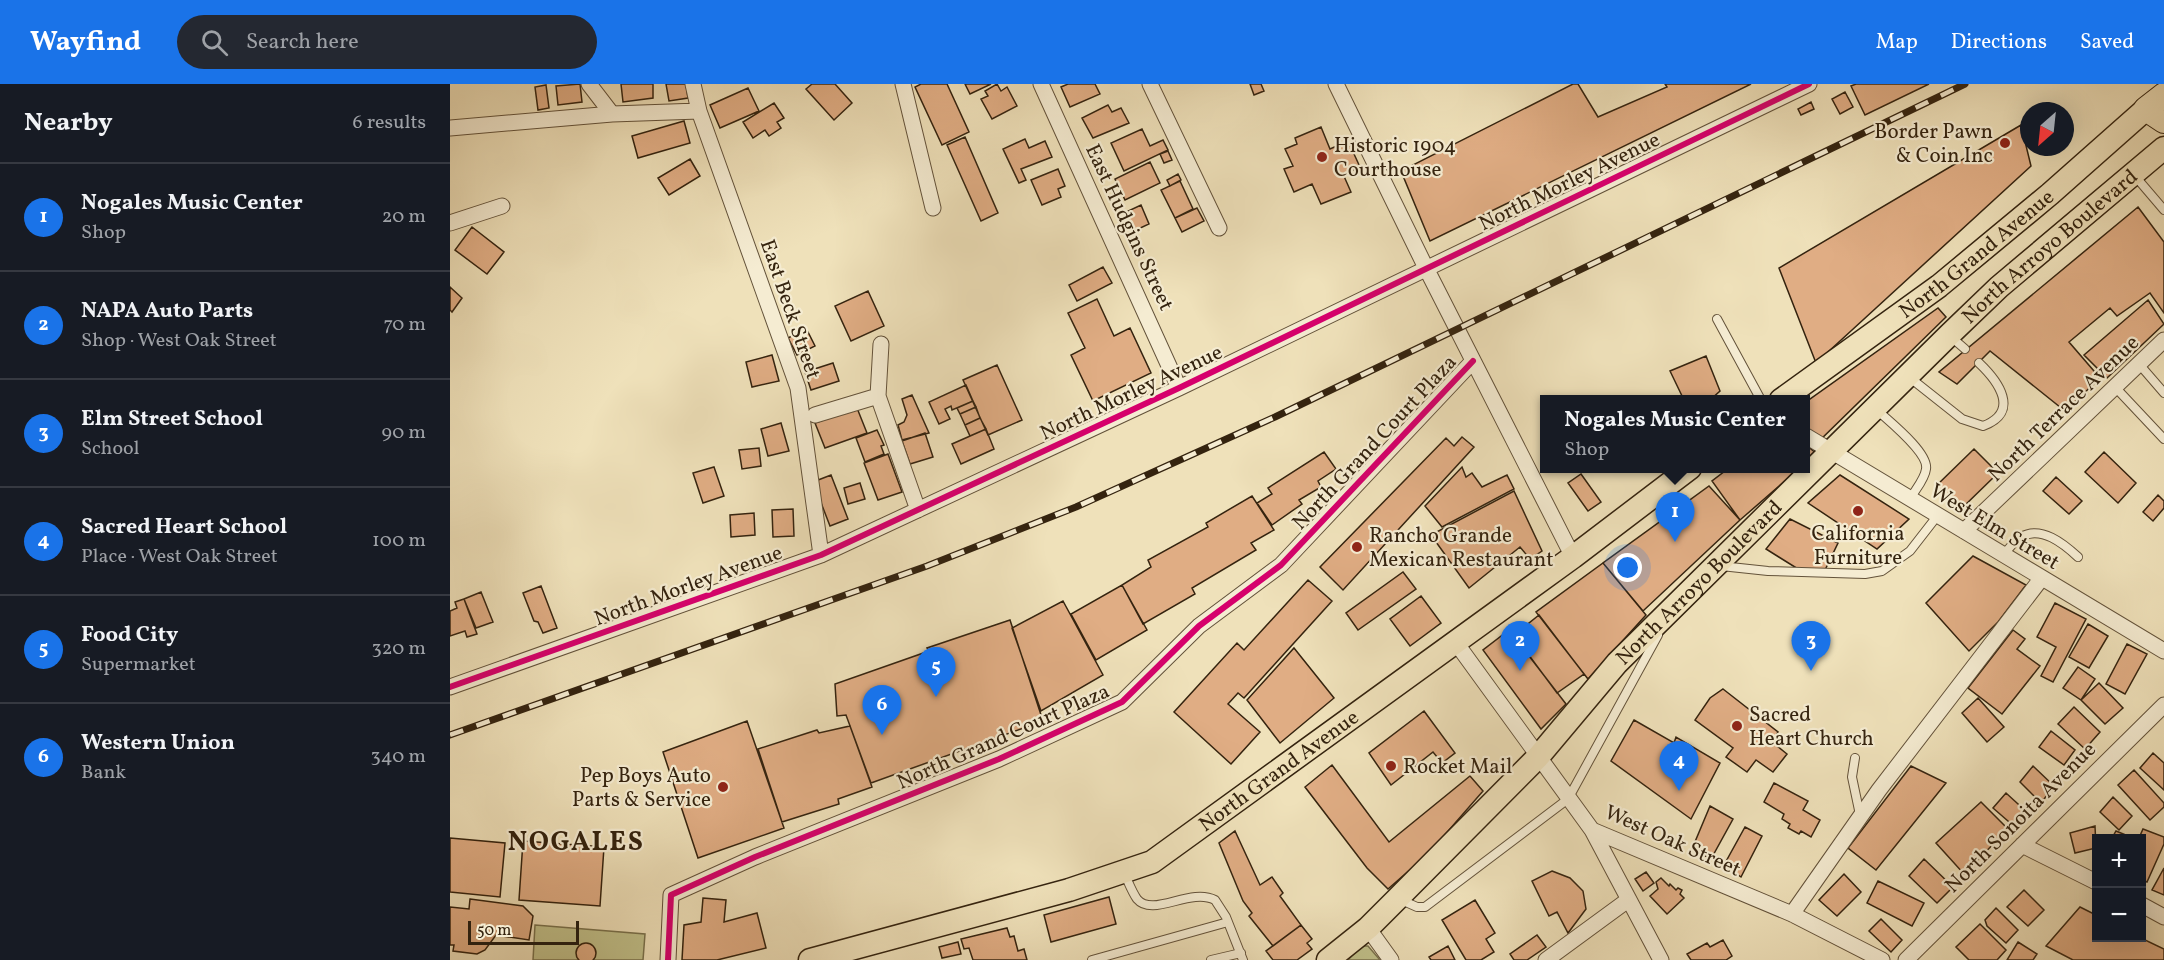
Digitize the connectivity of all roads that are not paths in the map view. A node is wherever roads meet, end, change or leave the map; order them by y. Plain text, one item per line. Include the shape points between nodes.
1 (589, 84) edge
2 (693, 84) edge
3 (903, 84) edge
4 (1041, 84) edge
5 (1150, 84) edge
6 (1336, 84) edge
7 (1809, 84) edge
8 (2158, 108) edge
9 (699, 111) junction
10 (612, 114) junction
11 (450, 128) edge
12 (2164, 148) edge
13 (2133, 173) junction
14 (502, 206) dead end
15 (933, 208) dead end
16 (2164, 210) edge
17 (450, 222) edge
18 (1219, 228) dead end
19 (1426, 268) junction
20 (1717, 319) dead end
21 (2164, 340) edge
22 (881, 344) dead end
23 (1473, 361) junction
24 (1978, 363) dead end
25 (2139, 364) junction
26 (1907, 376) junction
27 (2115, 387) junction
28 (1179, 388) junction
29 (2164, 393) edge
30 (1759, 395) edge
31 (1787, 395) edge
32 (878, 396) junction
33 (1875, 408) junction
34 (815, 415) dead end
35 (1810, 439) edge
36 (2164, 439) edge
37 (1831, 452) junction
38 (1683, 473) edge
39 (1810, 473) edge
40 (1810, 473) edge
41 (1910, 499) junction
42 (918, 510) junction
43 (1938, 515) junction
44 (1964, 531) junction
45 (821, 555) junction
46 (2003, 555) junction
47 (1573, 557) junction
48 (2078, 557) dead end
49 (1716, 566) junction
50 (2041, 579) junction
51 (1674, 607) junction
52 (1455, 640) junction
53 (2164, 651) edge
54 (450, 687) edge
55 (2164, 705) edge
56 (1538, 757) junction
57 (1855, 758) dead end
58 (1568, 799) junction
59 (1860, 816) junction
60 (1592, 830) junction
61 (2022, 845) junction
62 (1123, 871) junction
63 (2092, 880) edge
64 (1398, 898) junction
65 (1628, 900) junction
66 (2146, 907) edge
67 (1792, 914) junction
68 (2164, 917) edge
69 (1228, 922) junction
70 (1368, 928) junction
71 (1242, 957) edge
72 (824, 958) edge
73 (668, 960) edge
74 (1092, 960) edge
75 (1211, 960) edge
76 (1328, 960) edge
77 (1391, 960) edge
78 (1546, 960) edge
79 (1661, 960) edge
80 (1882, 960) edge
81 (1906, 960) edge

1 - 10 street
2 - 9 street, East Beck Street
3 - 15 street
4 - 28 street, East Hudgins Street
5 - 18 street
6 - 19 street
7 - 19 street, North Morley Avenue
8 - 31 main road, North Grand Avenue via 1939,286
9 - 10 street
9 - 11 street
9 - 45 street, East Beck Street via 798,388
10 - 11 street
12 - 13 main road, North Arroyo Boulevard
13 - 16 lane
13 - 26 main road, North Arroyo Boulevard via 1999,287 1957,342
14 - 17 street
19 - 23 street
19 - 28 street, North Morley Avenue
20 - 30 lane
21 - 25 street, North Terrace Avenue
22 - 32 street
23 - 47 street
23 - 73 street, North Grand Court Plaza via 1281,566 1199,626 1122,702 999,759 671,895
24 - 26 lane via 1994,378 2004,400 1998,416 1983,426 1962,419
25 - 27 street, North Terrace Avenue
25 - 29 lane
26 - 33 main road, North Arroyo Boulevard
27 - 36 lane
27 - 44 street, North Terrace Avenue
28 - 42 street, North Morley Avenue
32 - 34 street
32 - 42 street
33 - 37 main road, North Arroyo Boulevard
33 - 41 lane via 1926,462 1926,471
35 - 37 street, West Elm Street
37 - 40 main road, North Arroyo Boulevard
37 - 41 street, West Elm Street
38 - 47 main road, North Grand Avenue
39 - 49 main road, North Arroyo Boulevard
41 - 43 street, West Elm Street
42 - 45 street, North Morley Avenue
43 - 44 street, West Elm Street
43 - 49 lane via 1910,550 1882,571 1768,572
44 - 46 street, West Elm Street
45 - 54 street, North Morley Avenue
46 - 48 lane via 2021,537 2044,534
46 - 50 street, West Elm Street
47 - 52 main road, North Grand Avenue
49 - 51 main road, North Arroyo Boulevard
50 - 53 street, West Elm Street
50 - 59 street
51 - 56 main road, North Arroyo Boulevard via 1617,663
51 - 58 lane
52 - 56 street, West Oak Street
52 - 62 main road, North Grand Avenue via 1152,862
55 - 61 street, North Sonoita Avenue
56 - 58 street, West Oak Street
56 - 64 main road, North Arroyo Boulevard
57 - 59 lane via 1852,777
58 - 60 street, West Oak Street
58 - 64 lane via 1425,907
59 - 67 street
60 - 65 street
60 - 67 street, West Oak Street
61 - 63 street
61 - 81 street, North Sonoita Avenue
62 - 69 lane via 1138,900 1147,905 1161,906 1199,895 1220,906
62 - 72 main road, North Grand Avenue via 1069,890
64 - 70 main road, North Arroyo Boulevard
65 - 78 street
65 - 79 street
66 - 68 street
67 - 80 street, West Oak Street
69 - 71 lane
69 - 74 lane
70 - 76 main road, North Arroyo Boulevard
70 - 77 street
71 - 75 lane

